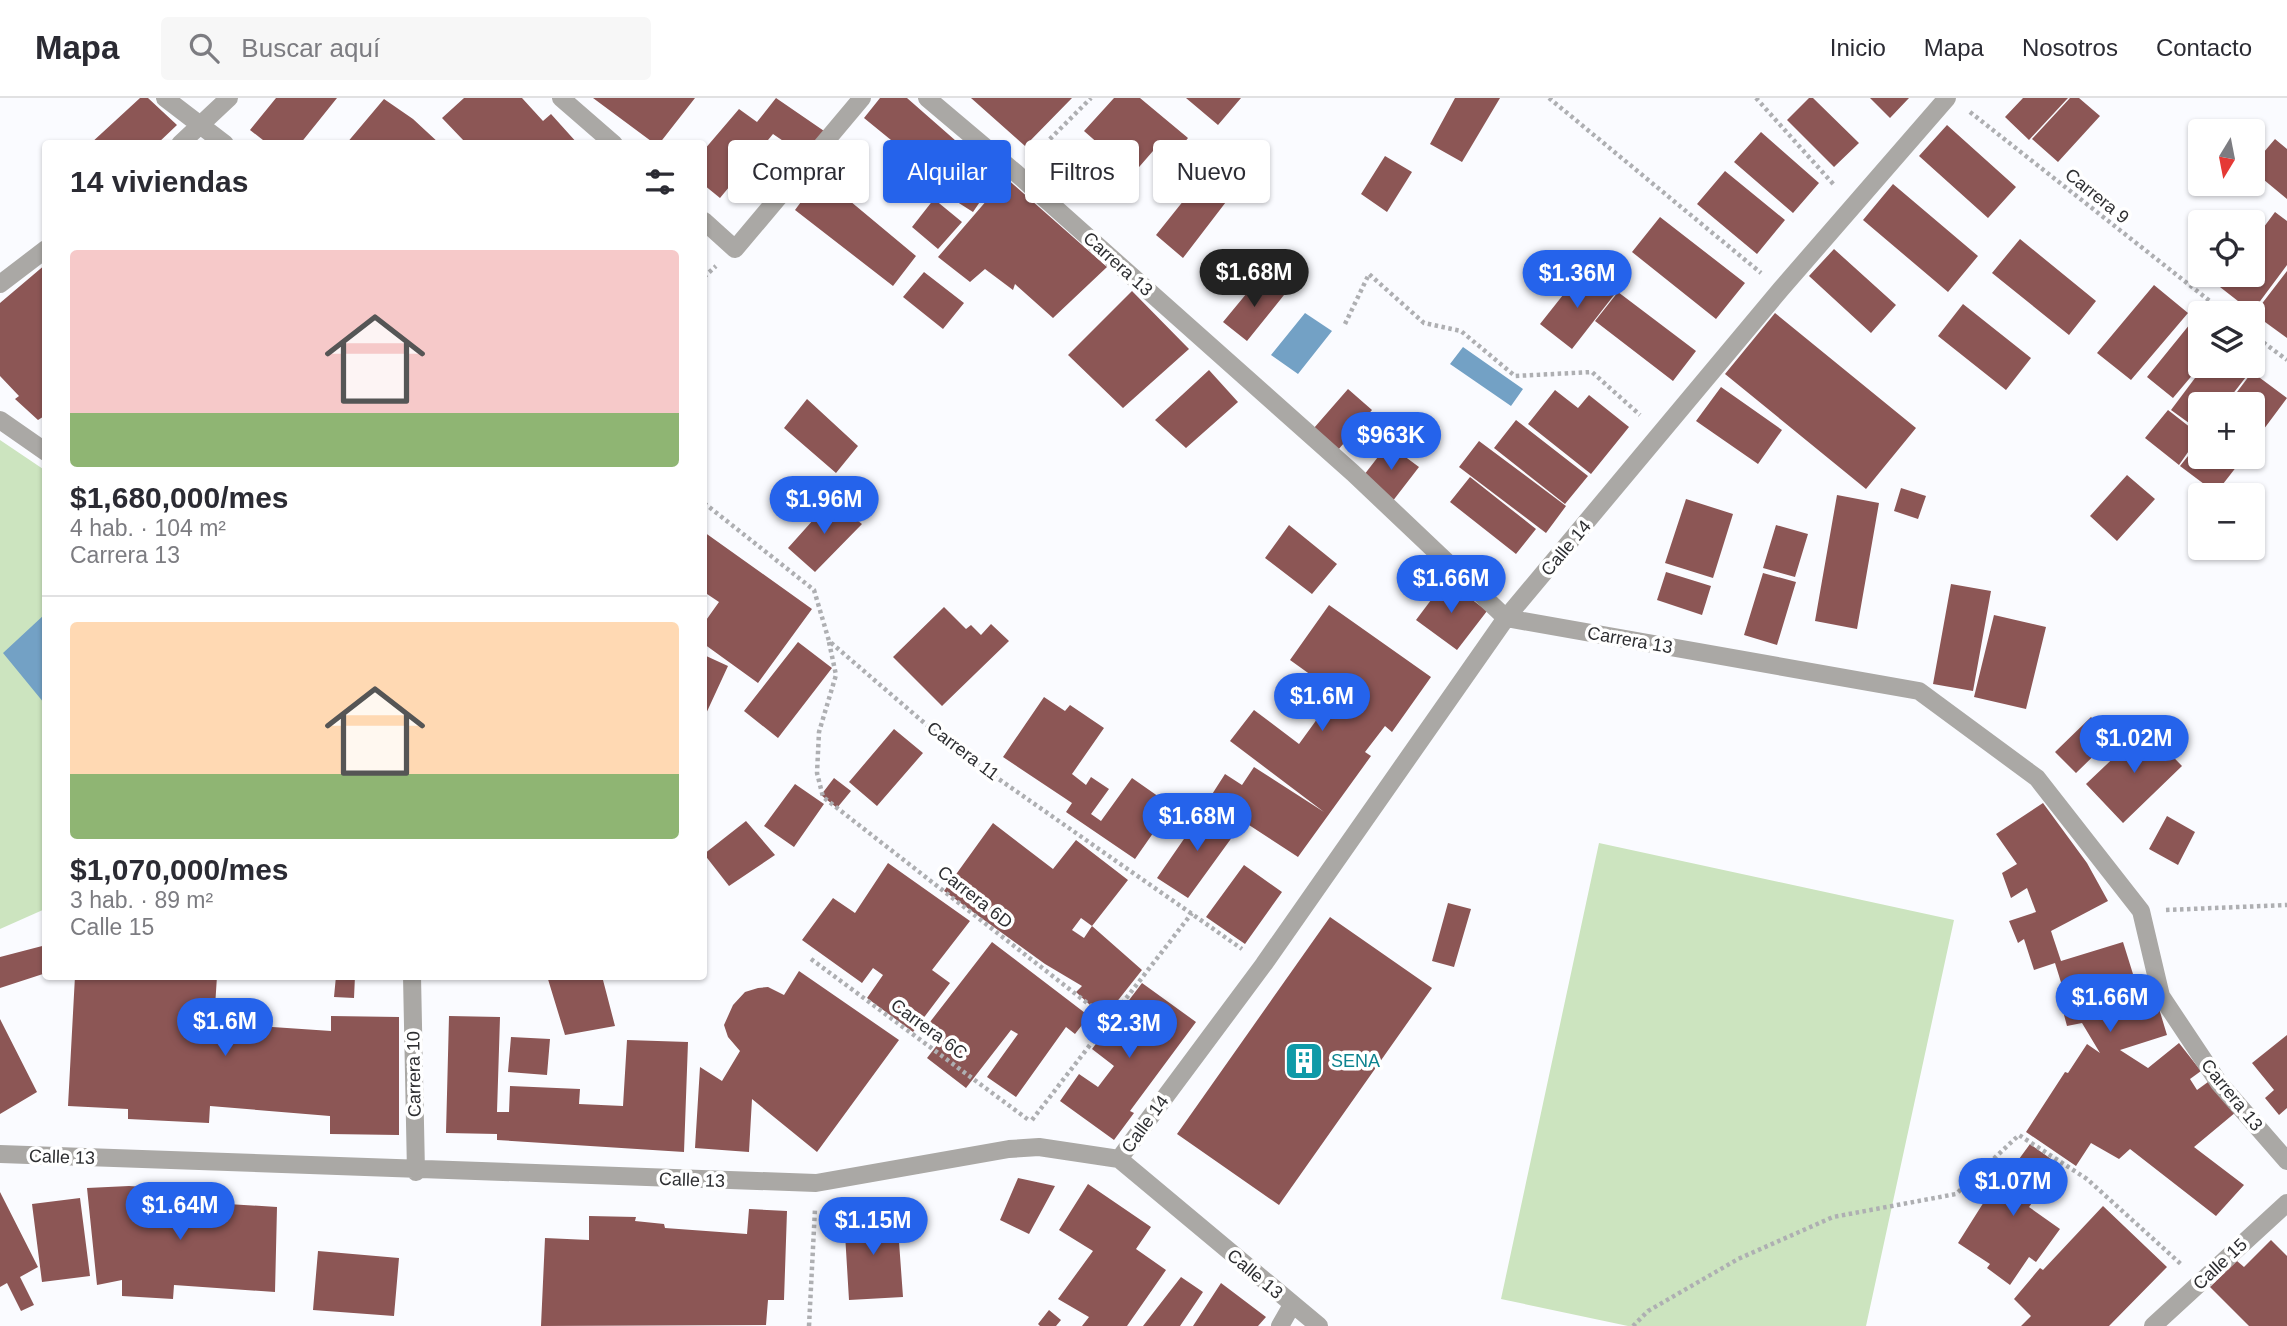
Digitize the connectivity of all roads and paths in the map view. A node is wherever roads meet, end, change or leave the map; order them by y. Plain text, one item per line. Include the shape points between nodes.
1 (165, 98) edge
2 (229, 98) edge
3 (561, 98) edge
4 (862, 98) edge
5 (927, 98) edge
6 (1091, 98) edge
7 (1549, 98) edge
8 (1756, 98) edge
9 (1955, 102) edge
10 (201, 126) junction
11 (185, 140) edge
12 (220, 140) edge
13 (609, 140) edge
14 (1016, 173) junction
15 (1854, 208) junction
16 (707, 224) edge
17 (42, 253) edge
18 (0, 284) edge
19 (1781, 289) junction
20 (2210, 301) edge
21 (1345, 324) dead end
22 (2265, 344) edge
23 (2287, 360) edge
24 (0, 420) edge
25 (1662, 434) junction
26 (42, 449) edge
27 (707, 505) edge
28 (1506, 618) junction
29 (829, 641) junction
30 (2287, 905) edge
31 (2141, 911) junction
32 (1192, 913) junction
33 (811, 959) dead end
34 (1264, 964) junction
35 (412, 980) edge
36 (1109, 1020) junction
37 (1031, 1121) junction
38 (1009, 1149) junction
39 (0, 1154) edge
40 (1119, 1159) junction
41 (2287, 1161) edge
42 (416, 1171) junction
43 (816, 1183) junction
44 (2287, 1203) edge
45 (2202, 1281) junction
46 (1292, 1305) junction
47 (809, 1326) edge
48 (1280, 1326) edge
49 (1319, 1326) edge
50 (1633, 1326) edge
51 (2153, 1326) edge

1 - 10 street
2 - 10 street
3 - 13 street
4 - 16 street via 735,249
5 - 14 street, Carrera 13
6 - 14 path
7 - 19 path
8 - 15 path
9 - 15 street, Calle 14
9 - 20 path, Carrera 9
10 - 11 street
10 - 12 street
14 - 28 street, Carrera 13 via 1353,472
15 - 19 street, Calle 14
17 - 18 street
19 - 25 street, Calle 14
21 - 25 path via 1369,274 1424,323 1461,331 1515,376 1592,372
22 - 23 path
24 - 26 street
25 - 28 street, Calle 14
27 - 29 path via 814,590
28 - 31 street, Carrera 13 via 1919,691 2038,778
28 - 34 street, Calle 14
29 - 32 path, Carrera 11 via 950,745
29 - 36 path, Carrera 6D via 836,675 818,732 817,773 823,797
30 - 31 path
31 - 41 street, Carrera 13 via 2161,996 2219,1083
32 - 34 path, Carrera 11
32 - 36 path
33 - 37 path, Carrera 6C
34 - 40 street, Calle 14
35 - 42 street, Carrera 10
36 - 37 path
37 - 38 path
38 - 40 street, Calle 13 via 1039,1147
38 - 43 street, Calle 13
39 - 42 street, Calle 13
40 - 46 street, Calle 13
42 - 43 street, Calle 13
43 - 47 path
44 - 45 street, Calle 15
45 - 50 path via 2087,1179 2019,1135 1956,1194 1833,1217 1738,1259 1648,1311
45 - 51 street, Calle 15
46 - 48 street
46 - 49 street, Calle 13

